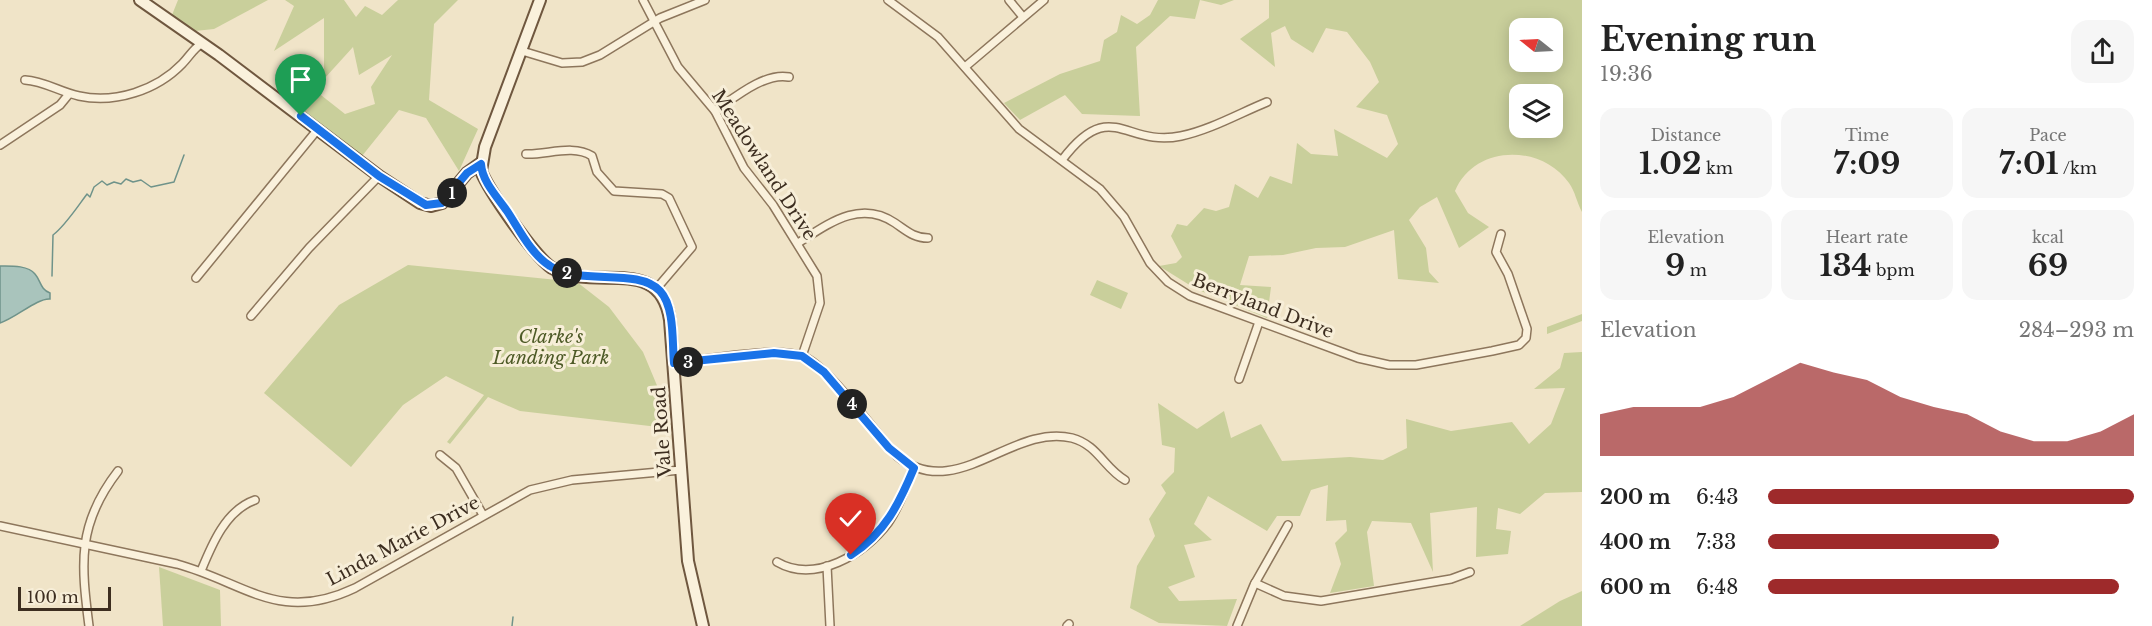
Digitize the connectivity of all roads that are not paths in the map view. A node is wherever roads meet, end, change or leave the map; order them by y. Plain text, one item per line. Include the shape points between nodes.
1 (140, 0) edge
2 (540, 0) edge
3 (643, 0) edge
4 (705, 0) edge
5 (888, 0) edge
6 (1009, 0) edge
7 (1044, 0) edge
8 (1023, 17) junction
9 (652, 22) junction
10 (201, 44) junction
11 (522, 51) junction
12 (965, 66) junction
13 (789, 77) dead end
14 (26, 80) dead end
15 (69, 94) junction
16 (1267, 102) dead end
17 (715, 111) junction
18 (318, 129) junction
19 (0, 145) edge
20 (526, 154) dead end
21 (1062, 160) junction
22 (481, 164) junction
23 (379, 176) junction
24 (1501, 234) dead end
25 (928, 238) dead end
26 (798, 243) junction
27 (196, 278) dead end
28 (657, 288) junction
29 (251, 316) dead end
30 (1259, 322) junction
31 (802, 356) junction
32 (674, 363) junction
33 (1239, 379) dead end
34 (440, 455) dead end
35 (914, 468) junction
36 (681, 470) junction
37 (118, 471) dead end
38 (1125, 480) dead end
39 (255, 500) dead end
40 (483, 515) junction
41 (1288, 525) dead end
42 (0, 526) edge
43 (84, 544) junction
44 (777, 562) dead end
45 (827, 567) junction
46 (201, 571) junction
47 (1470, 572) dead end
48 (1255, 583) junction
49 (89, 626) edge
50 (703, 626) edge
51 (830, 626) edge
52 (1237, 626) edge

1 - 10 main road
2 - 11 main road
3 - 9 street, Meadowland Drive
4 - 9 street
5 - 12 street, Berryland Drive via 923,24
6 - 8 street
7 - 8 street
8 - 12 street
9 - 11 street via 582,62 562,63
9 - 17 street, Meadowland Drive via 678,67
10 - 15 street via 176,70 146,89 106,98
10 - 18 main road
11 - 22 main road
12 - 21 street, Berryland Drive via 1019,129
13 - 17 street via 767,80
14 - 15 street
15 - 19 street via 60,105
16 - 21 street via 1179,136 1155,137 1114,126 1096,129 1080,138
17 - 26 street, Meadowland Drive via 744,168
18 - 23 main road
18 - 27 street
20 - 28 street via 565,150 587,153 614,191 662,194 669,198 692,247
21 - 30 street, Berryland Drive via 1107,196 1150,263 1168,282 1190,296
22 - 23 main road via 467,173 447,199 431,206
22 - 28 main road via 486,181 535,252 552,267 576,276 638,281
23 - 29 street via 309,248
24 - 30 street, Berryland Drive via 1496,252 1527,329 1526,338 1518,345 1437,362 1389,365 1358,358
25 - 26 street via 914,236 885,217 859,213 834,220
26 - 31 street, Meadowland Drive via 817,276 820,294 819,312
28 - 32 main road, Vale Road via 669,309
30 - 33 street
31 - 32 street via 774,353
31 - 35 street via 824,372 889,448
32 - 36 main road, Vale Road
34 - 40 street via 456,468
35 - 38 street via 952,470 1044,438 1063,436 1090,446
35 - 45 street via 886,525 864,547
36 - 40 street, Linda Marie Drive via 558,482 517,496
36 - 50 main road, Vale Road via 688,561
37 - 43 street via 96,505
39 - 46 street via 243,505 227,522
40 - 46 street, Linda Marie Drive via 355,588 318,601 269,600
41 - 48 street
42 - 43 street, Linda Marie Drive
43 - 46 street, Linda Marie Drive
43 - 49 street via 82,576
44 - 45 street via 798,570
45 - 51 street
47 - 48 street via 1451,579 1321,601 1284,596
48 - 52 street

